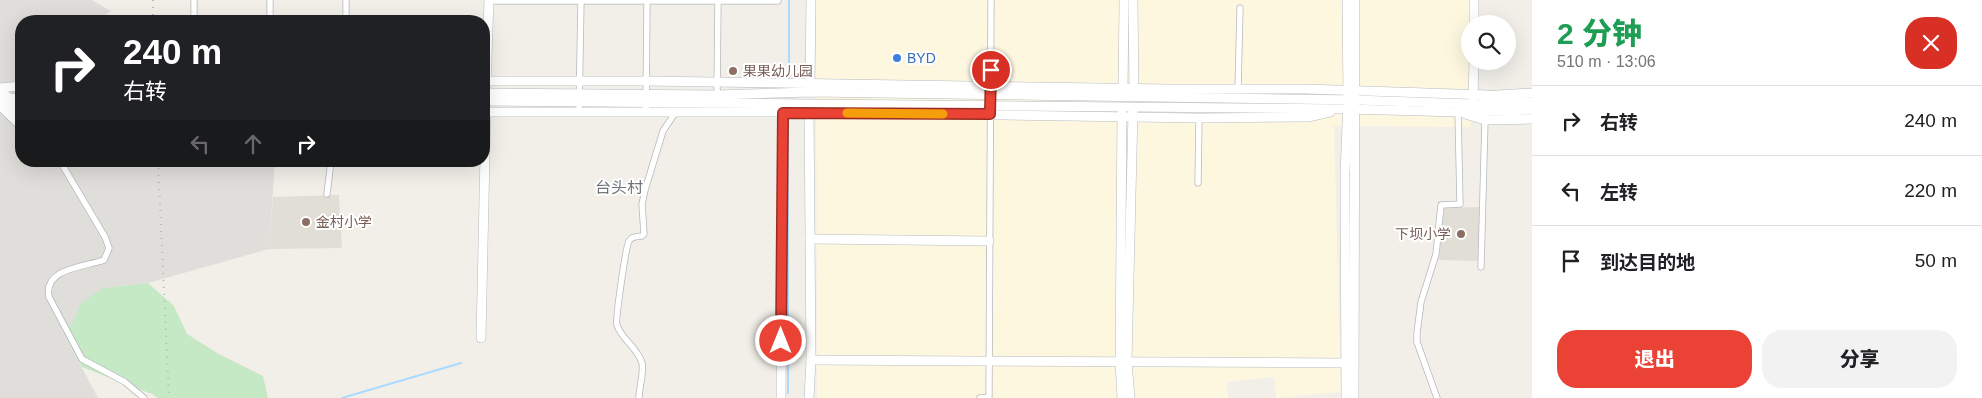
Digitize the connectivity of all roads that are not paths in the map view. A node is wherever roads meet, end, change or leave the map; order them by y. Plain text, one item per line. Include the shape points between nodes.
1 (194, 0) edge
2 (270, 0) edge
3 (346, 0) edge
4 (488, 0) edge
5 (581, 0) edge
6 (647, 0) edge
7 (811, 0) edge
8 (991, 0) edge
9 (1124, 0) edge
10 (1133, 0) edge
11 (1347, 0) edge
12 (1355, 0) edge
13 (1474, 0) edge
14 (718, 1) edge
15 (778, 1) edge
16 (1240, 8) dead end
17 (194, 15) edge
18 (270, 15) edge
19 (346, 15) edge
20 (487, 15) edge
21 (1474, 15) edge
22 (1474, 70) edge
23 (490, 81) edge
24 (646, 81) junction
25 (580, 82) junction
26 (717, 82) junction
27 (15, 87) edge
28 (0, 88) edge
29 (810, 88) junction
30 (1238, 90) junction
31 (990, 91) junction
32 (1123, 92) junction
33 (1134, 92) junction
34 (1532, 93) edge
35 (0, 95) edge
36 (490, 97) edge
37 (15, 98) edge
38 (580, 98) junction
39 (646, 98) junction
40 (1473, 99) junction
41 (0, 100) edge
42 (1352, 100) junction
43 (1532, 102) edge
44 (717, 104) junction
45 (15, 107) edge
46 (1122, 107) junction
47 (1134, 107) junction
48 (0, 108) edge
49 (809, 108) junction
50 (1458, 108) junction
51 (990, 110) junction
52 (1532, 110) edge
53 (490, 112) edge
54 (579, 112) junction
55 (646, 113) junction
56 (675, 113) junction
57 (783, 113) junction
58 (15, 116) edge
59 (1122, 117) junction
60 (1134, 117) junction
61 (1199, 118) junction
62 (1532, 119) edge
63 (1485, 120) junction
64 (15, 122) edge
65 (64, 167) edge
66 (330, 167) edge
67 (484, 167) edge
68 (1198, 183) dead end
69 (327, 194) dead end
70 (810, 239) junction
71 (990, 241) junction
72 (1481, 267) dead end
73 (481, 338) dead end
74 (811, 360) junction
75 (989, 361) junction
76 (1123, 362) junction
77 (1347, 363) junction
78 (144, 398) edge
79 (639, 398) edge
80 (781, 398) edge
81 (809, 398) edge
82 (980, 398) edge
83 (1122, 398) edge
84 (1130, 398) edge
85 (1346, 398) edge
86 (1354, 398) edge
87 (1437, 398) edge

1 - 17 street
2 - 18 street
3 - 19 street
4 - 5 street
4 - 20 street
5 - 6 street
5 - 25 street
6 - 14 street
6 - 24 street
7 - 29 street
8 - 31 street
9 - 32 street
10 - 33 street
11 - 42 street
12 - 42 street
13 - 21 street
14 - 15 street
14 - 26 street
16 - 30 street
22 - 40 street
23 - 25 street
24 - 25 street
24 - 26 street
24 - 39 street
25 - 38 street
26 - 29 street
26 - 44 street
27 - 28 street
29 - 31 street
29 - 44 street
29 - 49 street
30 - 33 street
30 - 42 street
31 - 32 street
31 - 51 street
32 - 33 street
32 - 46 street
33 - 42 street
33 - 47 street
34 - 40 street via 1488,94
35 - 37 street
35 - 45 street
36 - 38 street
38 - 39 street
38 - 54 street
39 - 44 street
39 - 55 street
40 - 42 street
40 - 43 street
40 - 50 street
41 - 58 street
42 - 47 street
42 - 50 street
42 - 61 street via 1308,117
42 - 77 street via 1345,174
42 - 86 street
44 - 49 street
44 - 56 street
44 - 57 street
46 - 47 street
46 - 51 street
46 - 59 street
47 - 60 street
48 - 64 street
49 - 51 street
49 - 57 street
49 - 70 street
50 - 52 street
50 - 63 street
50 - 87 street via 1460,204 1440,206 1436,254 1418,318 1417,342
51 - 59 street
51 - 71 street
53 - 54 street
54 - 55 street
55 - 56 street
56 - 79 street via 663,131 645,190 642,204 644,234 630,239 626,250 616,318 618,329 642,363
57 - 80 street
59 - 60 street
59 - 76 street
60 - 61 street
60 - 76 street
61 - 68 street
62 - 63 street
63 - 72 street
65 - 78 street via 109,248 104,260 63,272 52,279 49,297 82,359 125,382
66 - 69 street
67 - 73 street
70 - 71 street
70 - 74 street
71 - 75 street
74 - 75 street
74 - 81 street
75 - 76 street
75 - 82 street via 988,397
76 - 77 street
76 - 83 street
76 - 84 street
77 - 85 street

